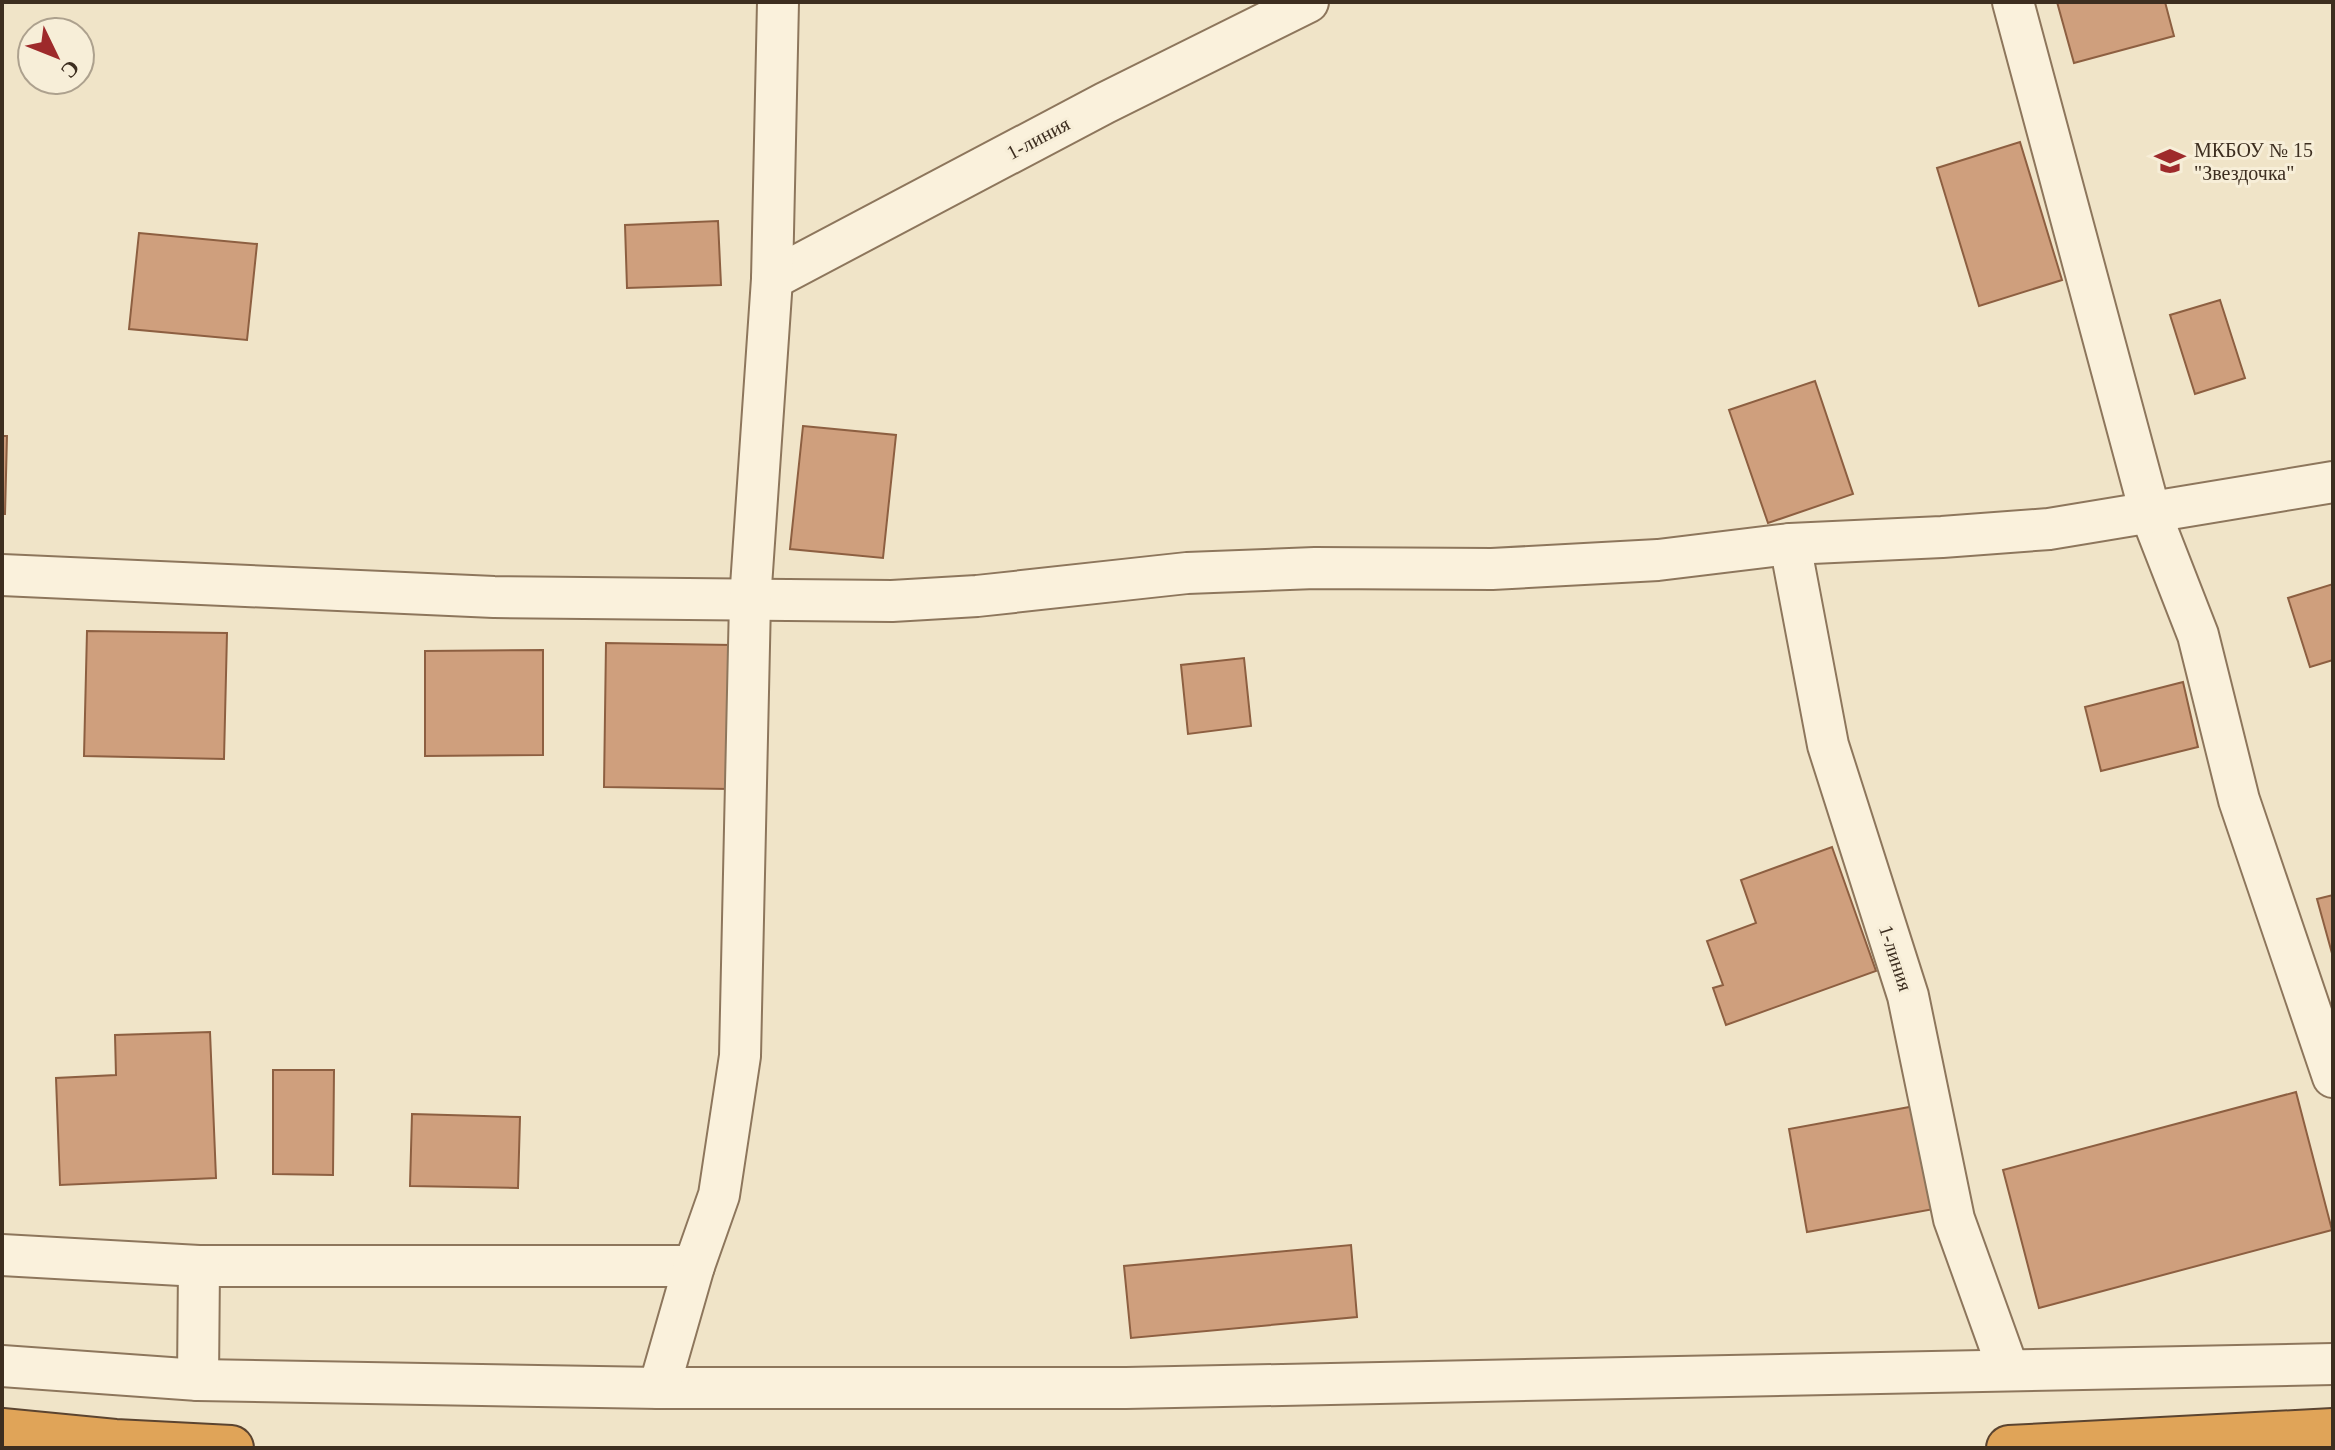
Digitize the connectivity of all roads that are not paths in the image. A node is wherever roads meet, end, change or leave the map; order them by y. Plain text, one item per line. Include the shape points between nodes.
1 (778, 2) edge
2 (1308, 2) edge
3 (2013, 2) edge
4 (772, 279) junction
5 (2333, 482) edge
6 (2150, 512) junction
7 (1790, 544) junction
8 (2, 575) edge
9 (750, 601) junction
10 (2333, 1077) edge
11 (2, 1255) edge
12 (199, 1266) junction
13 (694, 1266) junction
14 (2333, 1364) edge
15 (2, 1366) edge
16 (2008, 1369) junction
17 (198, 1380) junction
18 (659, 1388) junction
19 (2, 1431) edge
20 (2333, 1431) edge
21 (2042, 1447) edge
22 (231, 1448) edge
23 (2009, 1448) edge
24 (2035, 1448) edge

1 - 4 street
2 - 4 street, 1-линия
3 - 6 street
4 - 9 street
5 - 6 street
6 - 7 street via 2049,529
6 - 10 street via 2198,635 2239,800
7 - 9 street via 1658,560 1523,568 1187,573 921,600
7 - 16 street, 1-линия via 1828,745 1908,996 1954,1219
8 - 9 street via 494,597
9 - 13 street via 740,1056 719,1195
11 - 12 street
12 - 13 street
12 - 17 street
13 - 18 street
14 - 16 street
15 - 17 street
16 - 18 street via 1126,1388
17 - 18 street
19 - 22 highway
20 - 21 highway
21 - 23 highway
21 - 24 highway

